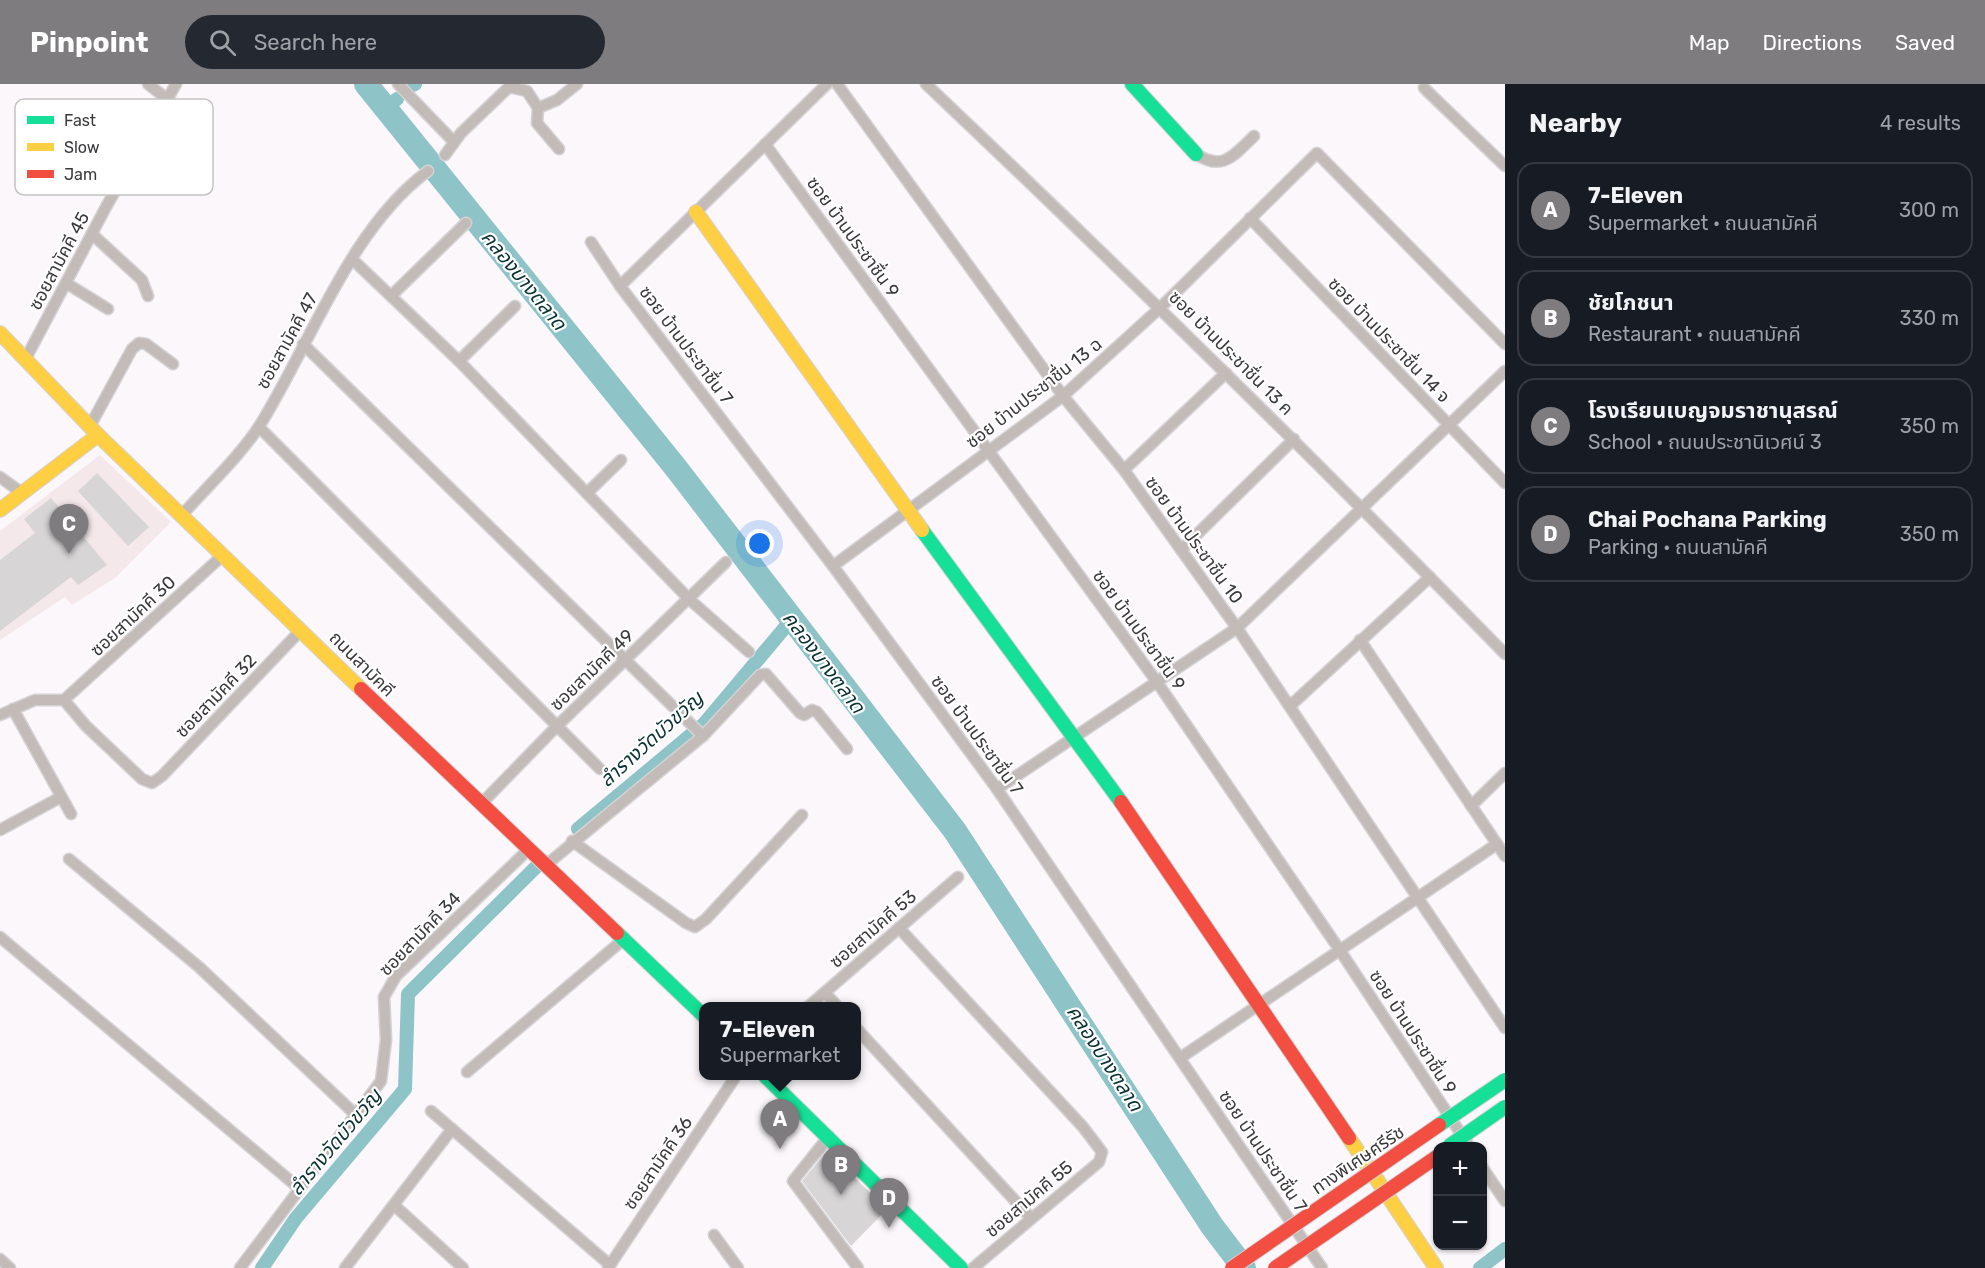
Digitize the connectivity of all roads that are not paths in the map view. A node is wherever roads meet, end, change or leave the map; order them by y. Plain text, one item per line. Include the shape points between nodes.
1 (148, 84) edge
2 (176, 84) edge
3 (398, 84) edge
4 (577, 84) edge
5 (827, 84) edge
6 (837, 84) edge
7 (926, 84) edge
8 (1132, 84) edge
9 (1424, 88) dead end
10 (167, 99) joint
11 (538, 108) junction
12 (1254, 136) dead end
13 (454, 142) junction
14 (765, 144) junction
15 (559, 149) dead end
16 (1196, 154) joint
17 (445, 155) dead end
18 (1505, 166) edge
19 (428, 171) dead end
20 (114, 195) edge
21 (696, 212) junction
22 (1250, 218) junction
23 (466, 223) dead end
24 (92, 234) junction
25 (591, 242) dead end
26 (352, 260) junction
27 (66, 283) junction
28 (620, 286) junction
29 (147, 296) dead end
30 (391, 296) junction
31 (514, 306) dead end
32 (1161, 307) junction
33 (108, 309) dead end
34 (0, 333) edge
35 (303, 344) junction
36 (1505, 344) edge
37 (25, 360) junction
38 (459, 361) junction
39 (173, 363) dead end
40 (1505, 371) edge
41 (1226, 373) junction
42 (1063, 396) junction
43 (1449, 425) junction
44 (259, 427) junction
45 (94, 430) junction
46 (1294, 439) junction
47 (988, 452) junction
48 (621, 460) dead end
49 (1124, 470) junction
50 (0, 477) edge
51 (1505, 483) edge
52 (22, 493) junction
53 (587, 493) junction
54 (1364, 508) junction
55 (0, 510) edge
56 (908, 511) junction
57 (182, 515) junction
58 (1181, 550) junction
59 (222, 556) junction
60 (726, 562) dead end
61 (833, 566) junction
62 (1430, 577) junction
63 (689, 599) junction
64 (1238, 628) junction
65 (302, 630) junction
66 (1360, 640) junction
67 (749, 652) dead end
68 (1505, 654) edge
69 (625, 661) junction
70 (1157, 682) junction
71 (64, 700) junction
72 (1290, 706) junction
73 (13, 709) junction
74 (0, 715) edge
75 (557, 726) junction
76 (702, 735) junction
77 (1075, 736) junction
78 (847, 749) dead end
79 (600, 769) dead end
80 (1505, 773) edge
81 (997, 789) junction
82 (61, 797) junction
83 (482, 803) junction
84 (1471, 806) junction
85 (71, 814) dead end
86 (802, 815) dead end
87 (0, 830) edge
88 (572, 841) junction
89 (1497, 844) junction
90 (530, 849) junction
91 (1505, 856) edge
92 (69, 859) dead end
93 (546, 865) junction
94 (958, 877) dead end
95 (1418, 897) junction
96 (899, 928) junction
97 (0, 937) edge
98 (624, 939) junction
99 (1339, 949) junction
100 (825, 993) junction
101 (814, 1002) edge
102 (833, 1002) edge
103 (1260, 1003) junction
104 (699, 1011) edge
105 (1505, 1028) edge
106 (861, 1033) edge
107 (1180, 1058) junction
108 (467, 1072) dead end
109 (733, 1080) edge
110 (769, 1080) edge
111 (1505, 1080) edge
112 (1505, 1107) edge
113 (431, 1111) dead end
114 (356, 1115) junction
115 (452, 1129) junction
116 (830, 1136) junction
117 (1455, 1142) edge
118 (1466, 1142) edge
119 (1433, 1159) edge
120 (1487, 1174) edge
121 (300, 1188) junction
122 (1505, 1201) edge
123 (394, 1205) junction
124 (1031, 1218) junction
125 (714, 1235) dead end
126 (0, 1259) edge
127 (1320, 1265) edge
128 (609, 1266) edge
129 (10, 1268) edge
130 (240, 1268) edge
131 (345, 1268) edge
132 (463, 1268) edge
133 (738, 1268) edge
134 (858, 1268) edge
135 (961, 1268) edge
136 (973, 1268) edge
137 (1232, 1268) edge
138 (1275, 1268) edge
139 (1437, 1268) edge

1 - 10 street
2 - 10 street, ซอยสามัคคี 45
3 - 13 street
4 - 11 street via 557,100
5 - 14 street
6 - 42 street, ซอย บ้านประชาชื่น 10
7 - 32 street, ซอย บ้านประชาชื่น 13 ค
8 - 16 main road
9 - 18 street
11 - 13 street via 526,91 509,87
11 - 15 street via 537,123
12 - 16 street via 1232,157 1219,162 1209,163
13 - 17 street
14 - 21 street
14 - 47 street, ซอย บ้านประชาชื่น 9
19 - 26 street, ซอยสามัคคี 47 via 377,225
20 - 24 street, ซอยสามัคคี 45
21 - 28 street
21 - 56 main road
22 - 32 street, ซอย บ้านประชาชื่น 13 ฉ
22 - 36 street, ซอย บ้านประชาชื่น 13 ฉ via 1317,153
22 - 43 street, ซอย บ้านประชาชื่น 14 จ
23 - 30 street
24 - 27 street, ซอยสามัคคี 45
24 - 29 street via 142,280
25 - 28 street, ซอย บ้านประชาชื่น 7
26 - 30 street
26 - 35 street, ซอยสามัคคี 47
27 - 33 street
27 - 37 street, ซอยสามัคคี 45
28 - 61 street, ซอย บ้านประชาชื่น 7
30 - 38 street
31 - 38 street
32 - 41 street, ซอย บ้านประชาชื่น 13 ค
32 - 42 street, ซอย บ้านประชาชื่น 13 ฉ
34 - 37 main road, ถนนสามัคคี
35 - 44 street, ซอยสามัคคี 47
35 - 69 street
37 - 45 main road, ถนนสามัคคี
38 - 53 street
39 - 45 street via 139,343 132,349
40 - 43 street
41 - 46 street, ซอย บ้านประชาชื่น 13 ค
41 - 49 street
42 - 47 street, ซอย บ้านประชาชื่น 13 ฉ
42 - 49 street, ซอย บ้านประชาชื่น 10
43 - 51 street, ซอย บ้านประชาชื่น 14 จ
43 - 54 street
44 - 57 street, ซอยสามัคคี 47
44 - 75 street
45 - 52 main road
45 - 57 main road, ถนนสามัคคี
46 - 54 street, ซอย บ้านประชาชื่น 13 ค
46 - 58 street
47 - 56 street, ซอย บ้านประชาชื่น 13 ฉ
47 - 70 street, ซอย บ้านประชาชื่น 9
48 - 53 street
49 - 58 street, ซอย บ้านประชาชื่น 10
50 - 52 street
52 - 55 main road
53 - 63 street
54 - 62 street, ซอย บ้านประชาชื่น 13 ค
54 - 64 street
56 - 61 street, ซอย บ้านประชาชื่น 13 ฉ
56 - 77 main road
57 - 59 main road, ถนนสามัคคี
58 - 64 street, ซอย บ้านประชาชื่น 10
59 - 65 main road, ถนนสามัคคี
59 - 71 street, ซอยสามัคคี 30
60 - 63 street, ซอยสามัคคี 49
61 - 81 street, ซอย บ้านประชาชื่น 7
62 - 66 street
62 - 68 street, ซอย บ้านประชาชื่น 13 ค
63 - 67 street
63 - 69 street, ซอยสามัคคี 49
64 - 70 street
64 - 72 street, ซอย บ้านประชาชื่น 10
65 - 71 street, ซอยสามัคคี 32 via 152,783 142,779
65 - 83 main road, ถนนสามัคคี
66 - 72 street
66 - 84 street
69 - 75 street, ซอยสามัคคี 49
69 - 76 street
70 - 77 street
70 - 99 street, ซอย บ้านประชาชื่น 9
71 - 73 street via 35,700
72 - 95 street, ซอย บ้านประชาชื่น 10
73 - 74 street
73 - 82 street
75 - 79 street
75 - 83 street, ซอยสามัคคี 49
76 - 78 street via 760,675 766,674 800,713 817,712
76 - 88 street
77 - 81 street
77 - 103 main road
80 - 84 street
81 - 107 street, ซอย บ้านประชาชื่น 7
82 - 85 street
82 - 87 street
83 - 90 main road, ถนนสามัคคี
84 - 89 street
86 - 88 street via 706,920 695,927
88 - 93 street
89 - 91 street
89 - 95 street
90 - 93 main road, ถนนสามัคคี
90 - 114 street, ซอยสามัคคี 34 via 396,976 384,997 386,1040 381,1081
92 - 114 street via 199,967
93 - 98 main road, ถนนสามัคคี
94 - 96 street, ซอยสามัคคี 53
95 - 99 street
95 - 105 street, ซอย บ้านประชาชื่น 10
96 - 100 street, ซอยสามัคคี 53
96 - 124 street, ซอยสามัคคี 55 via 1102,1152 1099,1162
97 - 121 street
98 - 104 main road, ถนนสามัคคี
98 - 108 street
99 - 103 street
99 - 118 street, ซอย บ้านประชาชื่น 9
100 - 101 street, ซอยสามัคคี 53
100 - 102 street
103 - 107 street
103 - 139 main road
106 - 124 street
107 - 127 street, ซอย บ้านประชาชื่น 7
109 - 128 street, ซอยสามัคคี 36
110 - 116 main road
111 - 137 main road, ทางพิเศษศรีรัช, bridge
112 - 117 main road, bridge
113 - 115 street
114 - 121 street, ซอยสามัคคี 34
115 - 123 street
115 - 128 street
116 - 134 street via 793,1181
116 - 135 main road
119 - 138 main road, bridge
120 - 122 street
121 - 130 street, ซอยสามัคคี 34
123 - 131 street
123 - 132 street
124 - 136 street, ซอยสามัคคี 55
125 - 133 street
126 - 129 street

